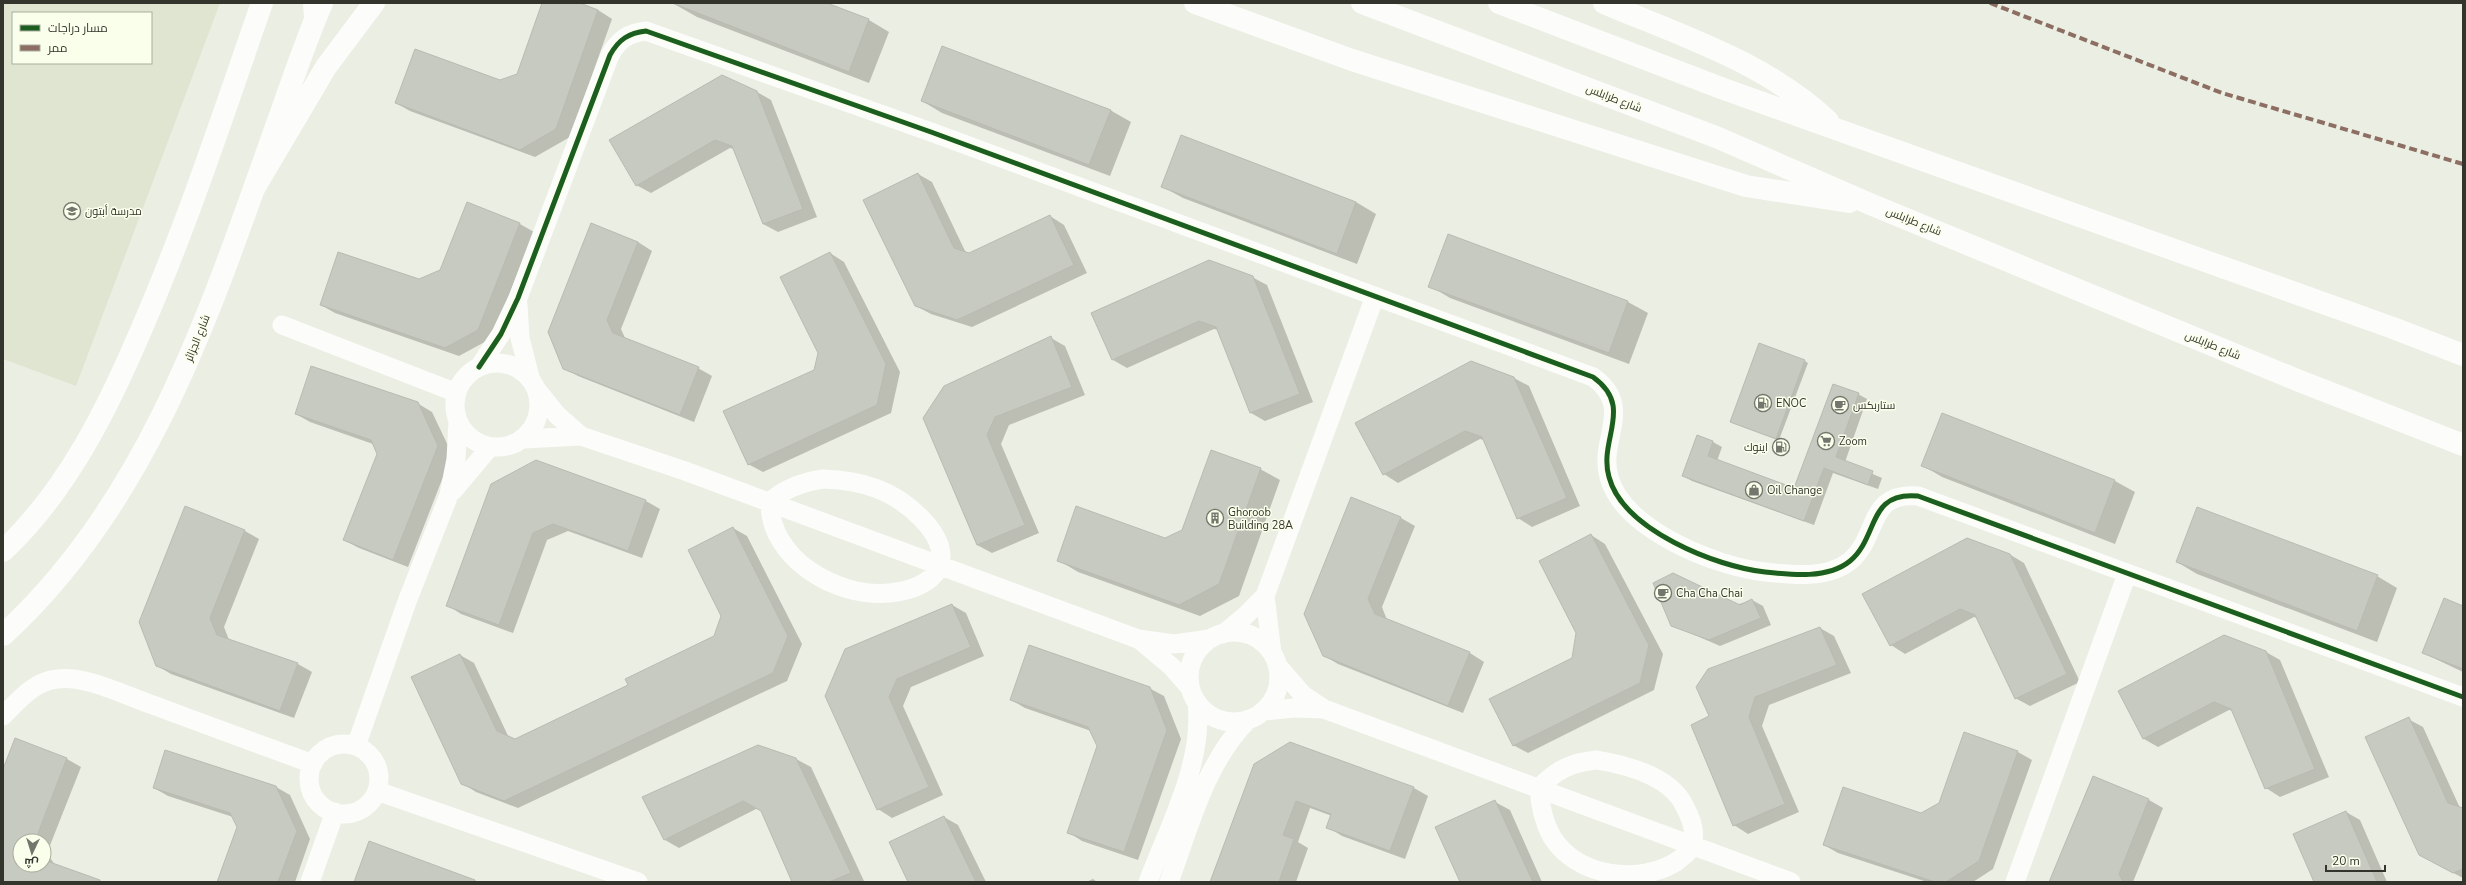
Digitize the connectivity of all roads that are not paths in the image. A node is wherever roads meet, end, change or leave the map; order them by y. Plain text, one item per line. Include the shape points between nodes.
1 (262, 3) edge
2 (374, 3) edge
3 (1195, 3) edge
4 (1362, 3) edge
5 (1500, 3) edge
6 (1604, 3) edge
7 (317, 8) edge
8 (1834, 127) junction
9 (255, 187) junction
10 (1870, 204) junction
11 (1375, 296) junction
12 (518, 298) junction
13 (282, 325) dead end
14 (2463, 355) edge
15 (478, 367) junction
16 (533, 384) junction
17 (457, 392) junction
18 (458, 421) junction
19 (581, 436) junction
20 (524, 438) junction
21 (2463, 445) edge
22 (490, 447) junction
23 (449, 496) junction
24 (770, 502) junction
25 (19, 536) junction
26 (3, 551) edge
27 (941, 566) junction
28 (3, 568) edge
29 (2127, 574) junction
30 (1265, 596) junction
31 (3, 635) edge
32 (1216, 636) junction
33 (1138, 639) junction
34 (1275, 660) junction
35 (1194, 696) junction
36 (2463, 697) edge
37 (1324, 709) junction
38 (1257, 715) junction
39 (3, 716) edge
40 (356, 746) junction
41 (312, 764) junction
42 (1539, 788) junction
43 (377, 790) junction
44 (336, 812) junction
45 (1692, 846) junction
46 (1592, 876) edge
47 (310, 882) edge
48 (638, 882) edge
49 (1148, 882) edge
50 (1169, 882) edge
51 (1791, 882) edge
52 (2014, 882) edge

1 - 25 main road via 176,248 117,385 94,430
2 - 9 main road via 326,67
3 - 10 main road via 1352,60 1746,186
4 - 10 main road, شارع طرابلس via 1716,136
5 - 8 main road via 1721,88
6 - 8 main road via 1748,64 1794,92
7 - 9 main road, شارع الجزائر
8 - 14 main road
9 - 31 main road, شارع الجزائر via 190,359 132,474 101,523 67,568 30,611
10 - 21 main road, شارع طرابلس via 2297,380
11 - 12 street via 930,132 646,31 624,37 610,55
11 - 29 street via 1594,377 1608,390 1614,408 1607,466 1618,497 1652,528 1694,553 1741,568 1790,574 1814,574 1839,568 1859,552 1879,509 1895,497 1906,494 1928,499
11 - 30 street
12 - 15 street via 501,334
12 - 16 street via 520,338
13 - 17 street
15 - 16 street via 492,363 519,368
15 - 17 street via 462,382
16 - 19 street via 557,415
16 - 20 street via 540,404 538,417
17 - 18 street via 455,412
18 - 22 street via 471,438
18 - 23 street via 456,459
19 - 20 street
19 - 24 street
20 - 22 street via 513,444
22 - 23 street
23 - 40 street via 408,599
24 - 27 street
24 - 27 street via 793,486 823,479 875,486 903,503 927,523 941,551
24 - 27 street via 774,529 788,553 817,574 837,583 872,593 904,591 932,577
25 - 26 main road
25 - 28 main road
27 - 33 street
29 - 36 street
29 - 52 street
30 - 32 street via 1245,616
30 - 34 street
32 - 33 street via 1174,644
32 - 34 street via 1245,634 1265,644
32 - 35 street via 1199,649 1192,661 1189,675
33 - 35 street via 1161,657
34 - 37 street via 1303,695
34 - 38 street via 1277,691
35 - 38 street via 1215,718 1238,722
35 - 49 street via 1198,730 1194,758
37 - 38 street via 1294,708
37 - 42 street
38 - 50 street via 1230,740 1215,764
39 - 41 street via 41,683 71,678
40 - 41 street via 331,746 320,753
40 - 43 street via 368,753 376,764 379,777
41 - 44 street via 309,775 310,788 315,799 324,807
42 - 45 street
42 - 45 street via 1550,776 1564,767 1580,762 1597,760 1630,768 1660,782 1683,802 1690,816
42 - 46 street via 1541,811 1553,838
43 - 44 street via 371,802 360,810
43 - 48 street
44 - 47 street
45 - 46 street via 1670,867 1640,877
45 - 51 street

